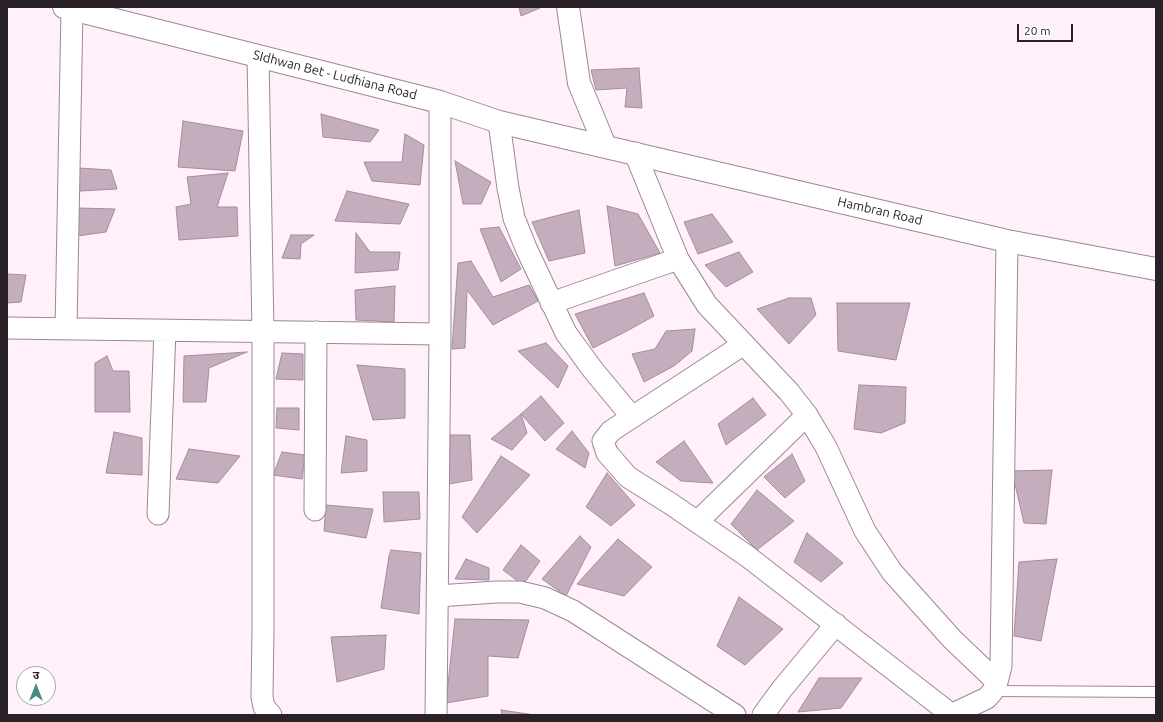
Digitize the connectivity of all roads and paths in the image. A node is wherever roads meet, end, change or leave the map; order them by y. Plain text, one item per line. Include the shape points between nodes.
1 (568, 7) edge
2 (68, 8) edge
3 (258, 56) junction
4 (440, 102) junction
5 (500, 122) junction
6 (605, 146) junction
7 (635, 153) junction
8 (1007, 241) junction
9 (678, 259) junction
10 (1156, 269) edge
11 (551, 303) junction
12 (7, 328) edge
13 (66, 329) junction
14 (165, 330) junction
15 (263, 332) junction
16 (316, 332) junction
17 (440, 334) junction
18 (744, 344) junction
19 (807, 415) junction
20 (632, 417) junction
21 (315, 510) dead end
22 (158, 514) dead end
23 (697, 522) junction
24 (438, 596) junction
25 (836, 624) junction
26 (995, 686) junction
27 (1156, 692) edge
28 (269, 715) edge
29 (436, 715) edge
30 (735, 715) edge
31 (763, 715) edge
32 (952, 715) edge

1 - 6 main road via 579,83
2 - 3 main road, SIdhwan Bet - Ludhiana Road
2 - 13 street
3 - 4 main road, SIdhwan Bet - Ludhiana Road
3 - 15 street
4 - 5 main road, SIdhwan Bet - Ludhiana Road
4 - 17 street
5 - 6 main road, SIdhwan Bet - Ludhiana Road
5 - 11 street via 514,218
6 - 7 main road, Hambran Road
7 - 8 main road, Hambran Road
7 - 9 street
8 - 10 main road, Hambran Road
8 - 26 street via 1001,666
9 - 11 street
9 - 18 street via 707,305
11 - 20 street via 566,333
12 - 13 street
13 - 14 street
14 - 15 street
14 - 22 street
15 - 16 street
15 - 28 street via 262,697
16 - 17 street
16 - 21 street
17 - 24 street
18 - 19 street
18 - 20 street
19 - 23 street
19 - 26 street via 826,447 865,531 892,572
20 - 23 street via 610,430 605,436 602,441 607,454 628,477
23 - 25 street via 747,556
24 - 29 street
24 - 30 street via 520,592 545,598 573,611
25 - 31 street
25 - 32 street
26 - 27 lane
26 - 32 street via 987,698

